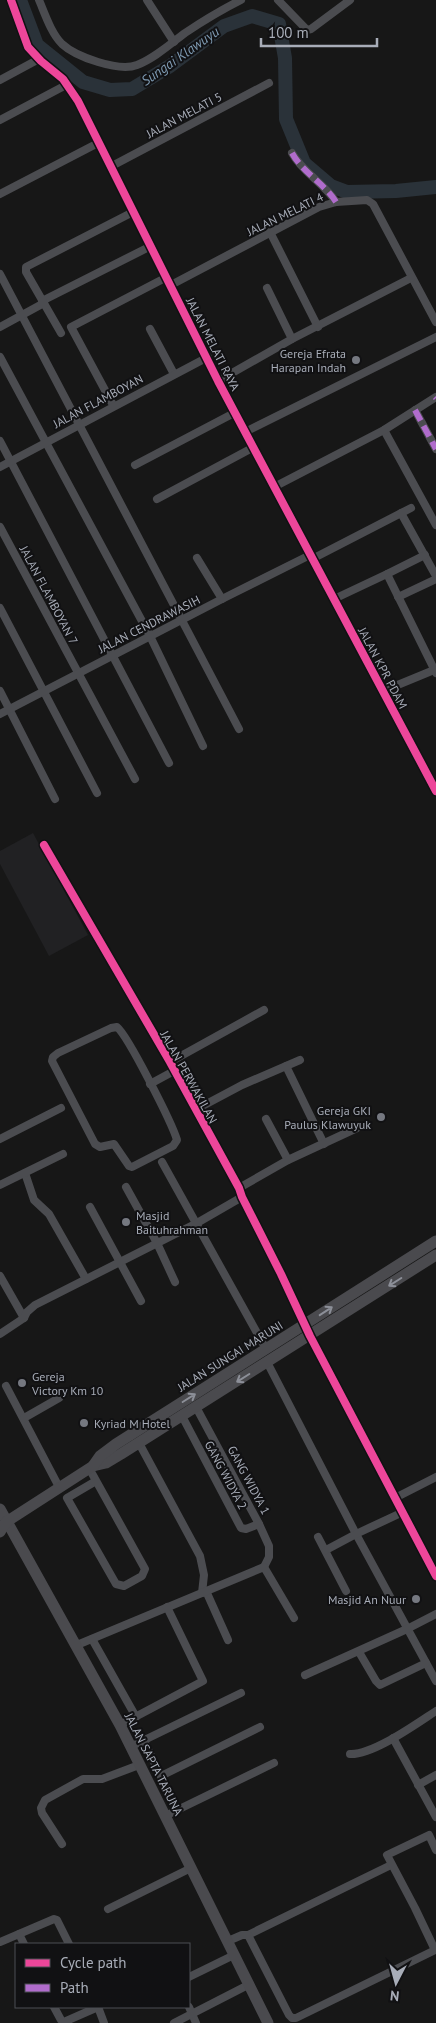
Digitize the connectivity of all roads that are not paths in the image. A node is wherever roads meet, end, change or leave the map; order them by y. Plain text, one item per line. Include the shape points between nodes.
1 (10, 0) edge
2 (39, 0) edge
3 (147, 0) edge
4 (241, 0) edge
5 (278, 0) edge
6 (350, 0) edge
7 (174, 42) junction
8 (39, 59) junction
9 (0, 80) edge
10 (269, 83) dead end
11 (68, 84) junction
12 (0, 110) edge
13 (2, 120) edge
14 (100, 142) junction
15 (292, 153) dead end
16 (110, 167) junction
17 (0, 194) edge
18 (336, 202) junction
19 (132, 212) junction
20 (270, 232) junction
21 (151, 246) junction
22 (0, 274) edge
23 (411, 278) junction
24 (169, 281) junction
25 (267, 288) dead end
26 (43, 302) junction
27 (21, 315) junction
28 (436, 322) edge
29 (318, 326) junction
30 (0, 327) edge
31 (150, 329) dead end
32 (61, 333) dead end
33 (436, 337) edge
34 (292, 339) junction
35 (0, 357) edge
36 (208, 357) junction
37 (174, 374) junction
38 (218, 381) junction
39 (436, 398) edge
40 (113, 406) junction
41 (415, 410) junction
42 (236, 412) junction
43 (79, 423) junction
44 (384, 430) junction
45 (245, 432) junction
46 (0, 441) edge
47 (45, 442) junction
48 (254, 448) junction
49 (436, 449) edge
50 (10, 461) junction
51 (135, 465) dead end
52 (0, 467) edge
53 (274, 487) junction
54 (156, 499) dead end
55 (411, 508) dead end
56 (401, 513) junction
57 (436, 525) edge
58 (0, 527) edge
59 (425, 555) junction
60 (311, 557) junction
61 (197, 558) dead end
62 (387, 574) junction
63 (436, 578) edge
64 (398, 597) junction
65 (222, 598) junction
66 (334, 599) junction
67 (0, 608) edge
68 (182, 620) junction
69 (150, 636) junction
70 (112, 656) junction
71 (435, 672) edge
72 (78, 674) junction
73 (0, 691) edge
74 (45, 691) junction
75 (383, 691) junction
76 (10, 710) junction
77 (0, 714) edge
78 (239, 729) dead end
79 (203, 746) dead end
80 (169, 763) dead end
81 (135, 779) dead end
82 (436, 791) edge
83 (97, 793) dead end
84 (55, 799) dead end
85 (44, 845) dead end
86 (264, 1010) dead end
87 (300, 1060) dead end
88 (170, 1062) junction
89 (286, 1066) junction
90 (174, 1071) junction
91 (150, 1084) junction
92 (62, 1108) dead end
93 (195, 1110) junction
94 (266, 1119) dead end
95 (357, 1128) dead end
96 (0, 1139) edge
97 (324, 1144) junction
98 (63, 1154) dead end
99 (288, 1160) junction
100 (162, 1162) dead end
101 (25, 1173) junction
102 (0, 1185) edge
103 (126, 1187) dead end
104 (239, 1188) junction
105 (242, 1197) junction
106 (90, 1207) dead end
107 (197, 1223) junction
108 (436, 1241) edge
109 (157, 1243) junction
110 (436, 1256) edge
111 (120, 1261) junction
112 (0, 1276) edge
113 (86, 1279) junction
114 (175, 1282) dead end
115 (141, 1301) dead end
116 (24, 1318) junction
117 (305, 1324) junction
118 (0, 1334) edge
119 (310, 1336) junction
120 (266, 1349) junction
121 (267, 1362) junction
122 (6, 1386) dead end
123 (60, 1398) dead end
124 (196, 1407) junction
125 (182, 1416) junction
126 (24, 1418) junction
127 (139, 1443) junction
128 (91, 1467) junction
129 (436, 1477) edge
130 (96, 1481) junction
131 (238, 1484) junction
132 (59, 1487) junction
133 (223, 1492) junction
134 (395, 1498) junction
135 (0, 1509) edge
136 (404, 1512) junction
137 (259, 1524) junction
138 (2, 1527) edge
139 (356, 1534) junction
140 (318, 1537) dead end
141 (326, 1550) junction
142 (264, 1566) junction
143 (436, 1576) edge
144 (346, 1591) dead end
145 (204, 1592) junction
146 (167, 1607) junction
147 (436, 1614) edge
148 (294, 1618) dead end
149 (407, 1629) junction
150 (92, 1639) junction
151 (228, 1640) dead end
152 (77, 1646) junction
153 (358, 1652) junction
154 (426, 1663) junction
155 (305, 1675) dead end
156 (436, 1681) edge
157 (241, 1693) dead end
158 (436, 1711) edge
159 (136, 1717) junction
160 (120, 1725) junction
161 (260, 1727) dead end
162 (393, 1738) junction
163 (144, 1740) junction
164 (130, 1747) junction
165 (350, 1754) dead end
166 (274, 1763) dead end
167 (139, 1765) junction
168 (436, 1775) edge
169 (160, 1776) junction
170 (418, 1785) junction
171 (177, 1810) junction
172 (165, 1816) junction
173 (436, 1817) edge
174 (62, 1844) dead end
175 (436, 1850) edge
176 (391, 1865) junction
177 (191, 1868) junction
178 (108, 1909) dead end
179 (19, 1934) junction
180 (248, 1935) junction
181 (228, 1941) junction
182 (0, 1942) edge
183 (24, 1943) edge
184 (68, 1943) edge
185 (435, 1950) edge
186 (234, 1955) junction
187 (190, 1977) edge
188 (250, 1984) junction
189 (55, 2008) edge
190 (96, 2008) edge
191 (98, 2008) edge
192 (191, 2010) edge
193 (104, 2023) edge
194 (174, 2023) edge
195 (196, 2023) edge
196 (268, 2023) edge

1 - 8 street via 23,38
2 - 7 street via 62,44 93,61 125,68 136,66
3 - 7 street
4 - 7 street via 209,17
5 - 6 street via 307,30 311,30
8 - 9 street
8 - 11 street
10 - 16 street, JALAN MELATI 5
11 - 13 street
11 - 14 street, JALAN MELATI RAYA
12 - 13 street
14 - 16 street, JALAN MELATI RAYA
14 - 17 street
15 - 18 street via 298,164
16 - 19 street, JALAN MELATI RAYA
18 - 20 street, JALAN MELATI 4
18 - 23 street, JALAN MELATI 4 via 364,200 372,203
19 - 21 street, JALAN MELATI RAYA
19 - 26 street via 27,265 26,272
20 - 24 street, JALAN MELATI 4
20 - 29 street
21 - 24 street, JALAN MELATI RAYA
21 - 26 street
22 - 27 street
23 - 28 street, JALAN MELATI 4
23 - 29 street
24 - 36 street, JALAN MELATI RAYA
24 - 40 street, JALAN MELATI 4 via 71,327
25 - 34 street
26 - 27 street
26 - 32 street
27 - 30 street
27 - 43 street
29 - 34 street
31 - 37 street
33 - 45 street
34 - 38 street
35 - 47 street
36 - 37 street, JALAN FLAMBOYAN
36 - 38 street, JALAN MELATI RAYA
37 - 40 street, JALAN FLAMBOYAN
38 - 42 street, JALAN MELATI RAYA
39 - 41 street
40 - 43 street, JALAN FLAMBOYAN
41 - 44 street
41 - 49 street
42 - 45 street, JALAN MELATI RAYA
42 - 51 street
43 - 47 street, JALAN FLAMBOYAN
43 - 68 street
44 - 53 street
44 - 57 street
45 - 48 street, JALAN MELATI RAYA
46 - 50 street
47 - 50 street, JALAN FLAMBOYAN
47 - 69 street
48 - 53 street, JALAN MELATI RAYA
48 - 54 street
50 - 52 street, JALAN FLAMBOYAN
50 - 70 street
53 - 60 street, JALAN MELATI RAYA
55 - 56 street, JALAN CENDRAWASIH
56 - 59 street
56 - 60 street, JALAN CENDRAWASIH
58 - 72 street, JALAN FLAMBOYAN 7
59 - 62 street
59 - 63 street
60 - 65 street, JALAN CENDRAWASIH
60 - 66 street, JALAN KPR PDAM
61 - 65 street
62 - 64 street
62 - 66 street
63 - 64 street
64 - 71 street
65 - 68 street, JALAN CENDRAWASIH
66 - 75 street, JALAN KPR PDAM
67 - 74 street
68 - 69 street, JALAN CENDRAWASIH
68 - 78 street
69 - 70 street, JALAN CENDRAWASIH
69 - 79 street
70 - 72 street, JALAN CENDRAWASIH
70 - 80 street
71 - 75 street
72 - 74 street, JALAN CENDRAWASIH
72 - 81 street, JALAN FLAMBOYAN 7
73 - 76 street
74 - 76 street, JALAN CENDRAWASIH
74 - 83 street
75 - 82 street, JALAN KPR PDAM
76 - 77 street, JALAN CENDRAWASIH
76 - 84 street
85 - 88 street, JALAN PERWAKILAN
86 - 88 street
87 - 89 street
88 - 90 street, JALAN PERWAKILAN
89 - 93 street
89 - 97 street
90 - 91 street
90 - 93 street, JALAN PERWAKILAN
91 - 91 street via 177,1140 172,1146 131,1167 116,1145 100,1147 95,1144 52,1059 58,1053 117,1027
92 - 96 street
93 - 104 street, JALAN PERWAKILAN
94 - 99 street
95 - 97 street
97 - 99 street
98 - 101 street
99 - 104 street
100 - 107 street
101 - 102 street
101 - 113 street via 34,1200 49,1214
103 - 109 street
104 - 105 street, JALAN PERWAKILAN
105 - 107 street
105 - 117 street, JALAN PERWAKILAN
106 - 111 street
107 - 109 street
107 - 120 street
117 -> 108 main road, JALAN SUNGAI MARUNI
109 - 111 street
109 - 114 street
110 -> 119 main road, JALAN SUNGAI MARUNI
111 - 113 street
111 - 115 street
112 - 116 street
113 - 116 street via 35,1305
116 - 118 street
117 - 119 street, JALAN PERWAKILAN
117 - 120 main road, JALAN SUNGAI MARUNI
119 - 121 main road, JALAN SUNGAI MARUNI
119 - 134 street, JALAN PERWAKILAN
128 -> 120 main road, JALAN SUNGAI MARUNI via 116,1444
121 -> 124 main road, JALAN SUNGAI MARUNI
121 - 139 street
122 - 126 street
123 - 126 street
124 - 125 main road, JALAN SUNGAI MARUNI
124 - 131 street, GANG WIDYA 1
125 - 127 main road, JALAN SUNGAI MARUNI
125 - 133 street, GANG WIDYA 2
126 - 132 street
127 - 128 main road, JALAN SUNGAI MARUNI via 106,1463
127 - 145 street via 200,1556
128 - 130 street
128 - 132 main road, JALAN SUNGAI MARUNI
129 - 134 street
130 - 130 street via 67,1498 116,1584 124,1586 142,1576 144,1569
131 - 133 street
131 - 137 street, GANG WIDYA 1
132 - 138 main road, JALAN SUNGAI MARUNI
133 - 137 street, GANG WIDYA 2 via 241,1528
134 - 136 street, JALAN PERWAKILAN
135 - 138 main road, JALAN SAPTA TARUNA
136 - 139 street
136 - 143 street, JALAN PERWAKILAN
137 - 142 street, GANG WIDYA 1 via 269,1550
138 - 152 main road, JALAN SAPTA TARUNA
139 - 141 street
139 - 149 street
140 - 141 street
141 - 144 street
142 - 145 street
142 - 148 street
145 - 146 street
145 - 151 street
146 - 150 street
146 - 159 street via 203,1682
147 - 149 street
149 - 153 street
149 - 154 street
150 - 152 street
150 - 159 street
152 - 160 main road, JALAN SAPTA TARUNA
153 - 154 street via 380,1685
153 - 155 street
154 - 156 street
157 - 163 street
158 - 162 street
159 - 160 street
160 - 164 main road, JALAN SAPTA TARUNA
161 - 169 street
162 - 165 street via 362,1754
162 - 170 street
163 - 164 street
163 - 169 street
164 - 167 main road, JALAN SAPTA TARUNA
166 - 171 street
167 - 172 main road, JALAN SAPTA TARUNA
167 - 174 street via 102,1779 83,1780 45,1800 42,1812
168 - 170 street
169 - 171 street
170 - 173 street
171 - 172 street
172 - 177 main road, JALAN SAPTA TARUNA
175 - 176 street via 429,1836 387,1855
176 - 180 street
176 - 185 street
177 - 178 street
177 - 181 main road, JALAN SAPTA TARUNA
179 - 182 street
179 - 183 street
179 - 184 street via 54,1919
180 - 181 street
180 - 185 street via 292,2018
181 - 186 main road, JALAN SAPTA TARUNA
186 - 187 street
186 - 188 main road, JALAN SAPTA TARUNA
188 - 192 street
188 - 196 main road, JALAN SAPTA TARUNA
189 - 190 street via 64,2022
191 - 193 street
192 - 194 street
192 - 195 street

